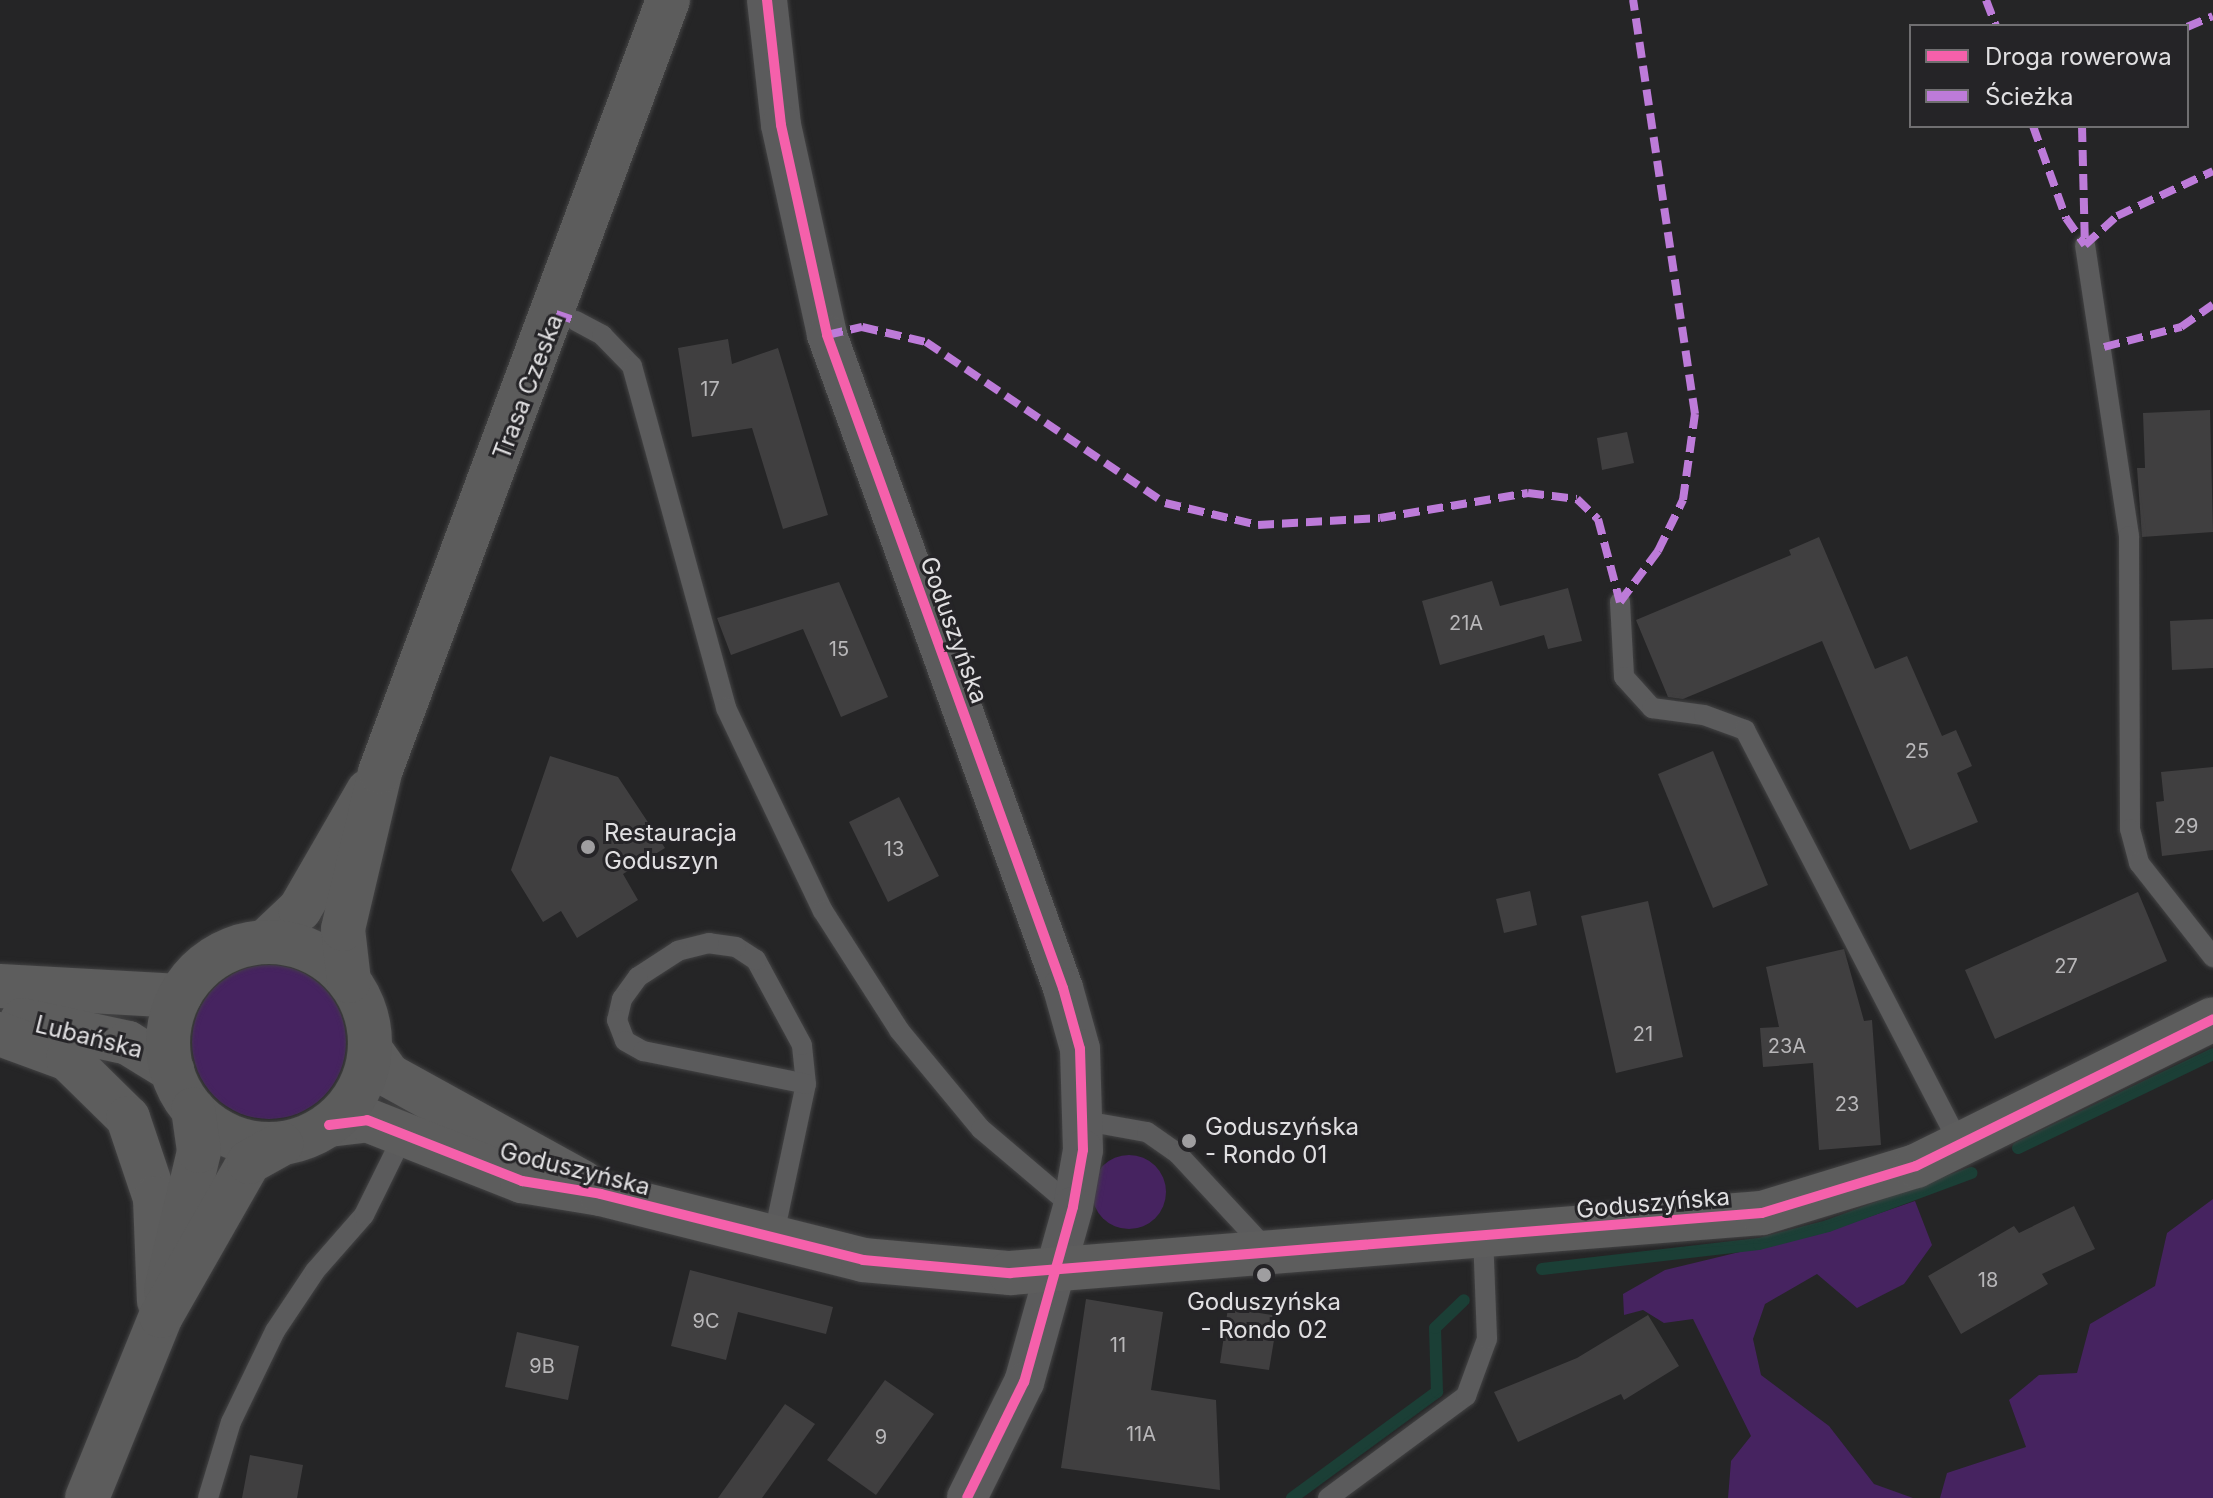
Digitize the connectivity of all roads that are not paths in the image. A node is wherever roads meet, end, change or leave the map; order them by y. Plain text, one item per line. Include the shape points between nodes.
1 (668, 0) edge
2 (767, 0) edge
3 (2085, 245) dead end
4 (576, 321) dead end
5 (1620, 602) dead end
6 (380, 772) junction
7 (265, 942) junction
8 (2213, 957) edge
9 (349, 981) junction
10 (0, 986) edge
11 (180, 996) junction
12 (0, 1017) edge
13 (2213, 1019) edge
14 (0, 1034) edge
15 (370, 1049) junction
16 (172, 1070) junction
17 (806, 1084) junction
18 (193, 1109) junction
19 (1085, 1121) junction
20 (329, 1125) junction
21 (405, 1132) junction
22 (281, 1144) junction
23 (1960, 1144) junction
24 (601, 1194) junction
25 (1073, 1207) junction
26 (1483, 1236) junction
27 (773, 1239) junction
28 (1269, 1252) junction
29 (1056, 1269) junction
30 (161, 1316) junction
31 (87, 1498) edge
32 (208, 1498) edge
33 (967, 1498) edge
34 (1328, 1498) edge

1 - 6 main road, Trasa Czeska
2 - 19 street, Goduszyńska via 784,140 827,335 1063,988 1080,1049
3 - 8 lane via 2129,536 2130,829 2139,863
4 - 25 lane via 602,335 632,366 726,708 823,911 899,1030 981,1129
5 - 23 lane via 1624,677 1652,708 1704,715 1745,730
6 - 7 main road, Trasa Czeska via 325,858 300,909
6 - 9 main road, Trasa Czeska via 343,929
7 - 9 main road via 311,951
7 - 11 main road via 215,958
9 - 15 main road via 366,1013
10 - 11 street, Lubańska
11 - 16 main road via 170,1020
12 - 16 street, Lubańska via 128,1043
13 - 23 street, Goduszyńska
14 - 30 street via 68,1059 128,1118 155,1198
15 - 20 main road via 362,1084
15 - 24 street, Goduszyńska via 388,1075
16 - 18 main road
17 - 17 lane via 643,1051 625,1041 617,1020 622,999 638,977 678,951 709,943 736,947 756,960 776,992 802,1045
17 - 27 lane
18 - 22 main road via 232,1137
18 - 30 main road via 199,1151
19 - 25 street, Goduszyńska
19 - 28 lane via 1147,1132 1178,1154
20 - 21 street, Goduszyńska via 367,1120
20 - 22 main road
21 - 24 street, Goduszyńska via 522,1181
21 - 32 lane via 364,1215 315,1271 275,1331 231,1422
22 - 30 main road via 249,1162
23 - 26 street, Goduszyńska via 1869,1184 1762,1213
24 - 27 street, Goduszyńska
25 - 29 street, Goduszyńska
26 - 28 street, Goduszyńska
26 - 34 lane via 1487,1339 1466,1396
27 - 29 street, Goduszyńska via 914,1269
28 - 29 street, Goduszyńska
29 - 33 street, Goduszyńska via 1024,1382
30 - 31 main road

